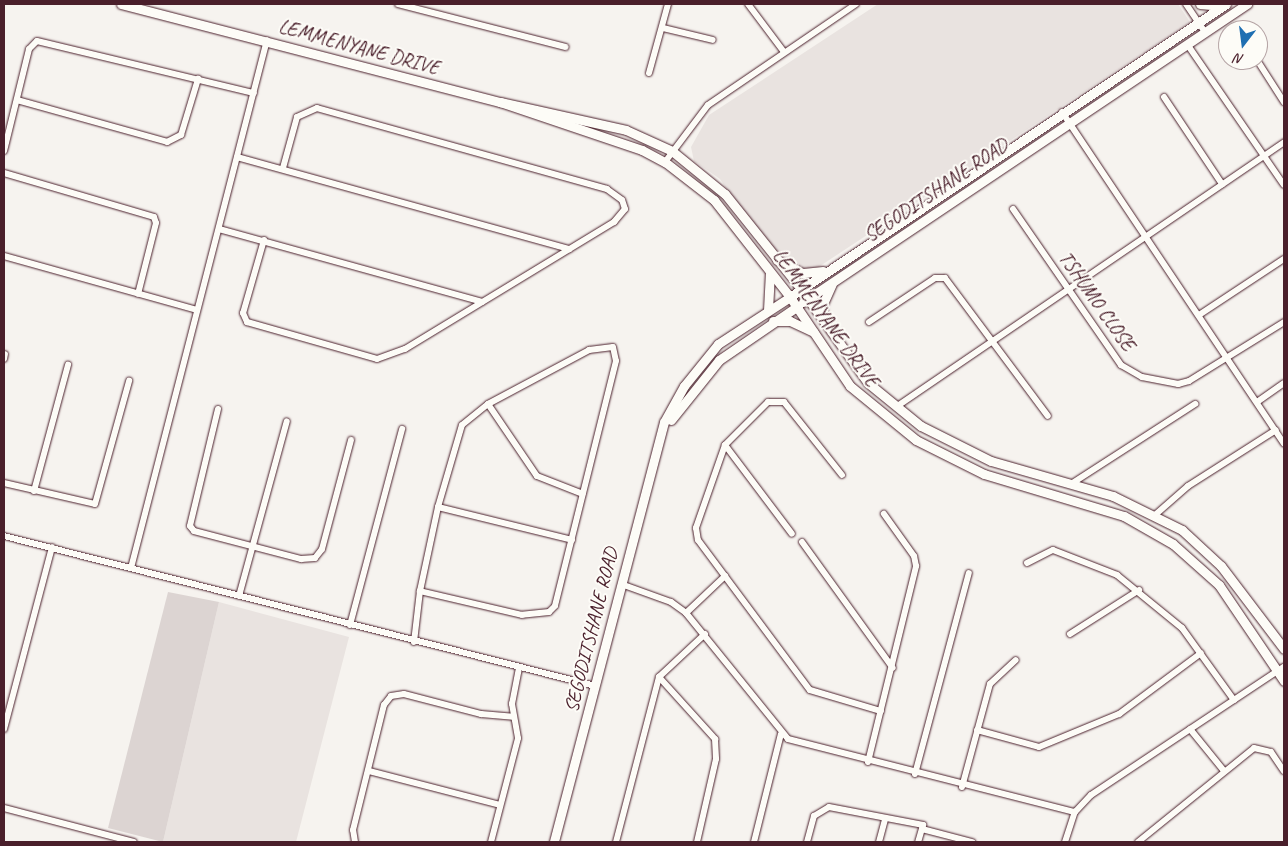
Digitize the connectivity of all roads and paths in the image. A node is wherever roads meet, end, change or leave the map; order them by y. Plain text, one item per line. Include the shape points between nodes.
1 (121, 4) edge
2 (398, 4) edge
3 (668, 4) edge
4 (748, 4) edge
5 (856, 4) edge
6 (1186, 4) edge
7 (1200, 4) edge
8 (1247, 4) edge
9 (1224, 5) edge
10 (426, 7) edge
11 (1198, 23) junction
12 (663, 28) junction
13 (1204, 32) junction
14 (267, 40) junction
15 (713, 40) dead end
16 (1187, 44) junction
17 (566, 47) dead end
18 (784, 52) junction
19 (1263, 70) edge
20 (649, 73) dead end
21 (198, 79) junction
22 (254, 93) junction
23 (1164, 97) dead end
24 (17, 100) junction
25 (500, 102) junction
26 (1284, 102) edge
27 (1062, 111) junction
28 (1070, 122) junction
29 (1284, 142) edge
30 (4, 151) edge
31 (672, 151) junction
32 (1264, 156) junction
33 (236, 157) junction
34 (666, 162) junction
35 (283, 168) junction
36 (4, 173) edge
37 (1222, 184) junction
38 (1284, 185) edge
39 (1013, 209) dead end
40 (219, 229) junction
41 (1145, 234) junction
42 (264, 240) junction
43 (569, 249) junction
44 (4, 256) edge
45 (1284, 259) edge
46 (777, 260) junction
47 (826, 270) junction
48 (770, 272) junction
49 (834, 281) junction
50 (1068, 288) junction
51 (801, 289) junction
52 (138, 294) junction
53 (790, 297) junction
54 (808, 299) junction
55 (482, 302) junction
56 (798, 306) junction
57 (197, 310) junction
58 (768, 310) junction
59 (1199, 315) junction
60 (773, 321) junction
61 (869, 322) dead end
62 (1284, 322) edge
63 (826, 327) junction
64 (816, 333) junction
65 (992, 340) junction
66 (1228, 359) junction
67 (68, 365) dead end
68 (130, 381) dead end
69 (1284, 383) edge
70 (1257, 402) junction
71 (488, 404) junction
72 (1195, 404) dead end
73 (896, 407) junction
74 (218, 409) dead end
75 (1048, 416) dead end
76 (287, 421) dead end
77 (663, 427) junction
78 (402, 429) dead end
79 (1276, 430) junction
80 (351, 440) dead end
81 (1284, 443) edge
82 (725, 445) junction
83 (842, 475) dead end
84 (4, 483) edge
85 (1071, 484) junction
86 (34, 491) junction
87 (583, 494) junction
88 (438, 507) junction
89 (884, 514) dead end
90 (1155, 515) junction
91 (792, 534) dead end
92 (4, 536) edge
93 (572, 540) junction
94 (802, 542) dead end
95 (252, 546) junction
96 (52, 547) junction
97 (1027, 563) dead end
98 (131, 568) junction
99 (969, 573) dead end
100 (725, 576) junction
101 (621, 584) junction
102 (1139, 590) junction
103 (420, 591) junction
104 (238, 596) junction
105 (686, 613) junction
106 (350, 626) junction
107 (705, 634) junction
108 (1070, 634) dead end
109 (414, 642) junction
110 (1284, 649) edge
111 (1201, 653) junction
112 (1016, 660) dead end
113 (519, 668) junction
114 (893, 668) junction
115 (1281, 669) edge
116 (659, 677) junction
117 (1284, 681) edge
118 (595, 686) junction
119 (1234, 700) junction
120 (881, 711) junction
121 (512, 717) junction
122 (4, 729) edge
123 (1190, 729) junction
124 (977, 730) junction
125 (781, 734) junction
126 (868, 762) junction
127 (369, 771) junction
128 (1224, 771) junction
129 (1284, 771) edge
130 (915, 774) junction
131 (962, 787) junction
132 (500, 805) junction
133 (4, 808) edge
134 (1075, 812) junction
135 (885, 819) junction
136 (922, 829) junction
137 (134, 842) edge
138 (355, 842) edge
139 (491, 842) edge
140 (554, 842) edge
141 (616, 842) edge
142 (697, 842) edge
143 (754, 842) edge
144 (807, 842) edge
145 (879, 842) edge
146 (918, 842) edge
147 (972, 842) edge
148 (1064, 842) edge
149 (1138, 842) edge

1 - 14 main road, LEMMENYANE DRIVE
2 - 10 street
3 - 12 street
4 - 18 street
5 - 18 street
6 - 11 street
7 - 9 main road
8 - 13 main road, SEGODITSHANE ROAD
9 - 11 main road, SEGODITSHANE ROAD
10 - 17 street
11 - 13 street
11 - 27 main road, SEGODITSHANE ROAD
12 - 15 street
12 - 20 street
13 - 16 main road, SEGODITSHANE ROAD
14 - 22 street
14 - 25 main road, LEMMENYANE DRIVE
16 - 28 main road, SEGODITSHANE ROAD
16 - 32 street
18 - 31 street via 708,105
19 - 26 street
21 - 22 street
21 - 24 street via 181,135 167,142
21 - 24 street via 37,40 29,49
22 - 33 street
23 - 37 street
24 - 30 street
25 - 31 main road, LEMMENYANE DRIVE via 626,130
25 - 34 main road, LEMMENYANE DRIVE via 613,139
27 - 28 street
27 - 47 main road, SEGODITSHANE ROAD
28 - 41 street
28 - 49 main road, SEGODITSHANE ROAD
29 - 32 street
31 - 34 street
31 - 46 main road, LEMMENYANE DRIVE via 724,194
32 - 37 street
32 - 38 street
33 - 35 street
33 - 40 street
34 - 48 main road, LEMMENYANE DRIVE via 719,206
35 - 43 street
35 - 43 street via 298,117 317,108 617,195 625,209 622,216
36 - 52 street via 154,217
37 - 41 street
39 - 50 street, TSHUMO CLOSE
40 - 42 street
40 - 57 street
41 - 50 street
41 - 59 street
42 - 55 street
42 - 55 street via 243,313 246,322 361,357 390,356
43 - 55 street
44 - 52 street
45 - 59 street
46 - 47 main road via 803,273
46 - 51 main road, LEMMENYANE DRIVE
47 - 51 main road, SEGODITSHANE ROAD
48 - 53 main road, LEMMENYANE DRIVE
48 - 58 main road
49 - 54 main road, SEGODITSHANE ROAD
49 - 63 main road via 822,306
50 - 65 street
50 - 66 street, TSHUMO CLOSE via 1129,371 1178,384
51 - 53 main road, SEGODITSHANE ROAD
51 - 54 main road, LEMMENYANE DRIVE
52 - 57 street
53 - 56 main road, LEMMENYANE DRIVE
53 - 58 main road, SEGODITSHANE ROAD
54 - 56 main road, SEGODITSHANE ROAD
54 - 63 main road, LEMMENYANE DRIVE
56 - 60 main road, SEGODITSHANE ROAD
56 - 64 main road, LEMMENYANE DRIVE
57 - 98 street
58 - 77 main road, SEGODITSHANE ROAD via 710,352 684,386
59 - 66 street
60 - 64 main road via 790,321
60 - 77 main road, SEGODITSHANE ROAD via 704,375
61 - 65 street via 935,278 943,278
62 - 66 street, TSHUMO CLOSE
63 - 73 main road, LEMMENYANE DRIVE via 868,383
64 - 115 main road, LEMMENYANE DRIVE via 850,386 916,440 984,474 1124,516 1173,544 1219,585
65 - 73 street
65 - 75 street
66 - 70 street
67 - 86 street
68 - 86 street via 95,504
69 - 70 street
70 - 79 street
71 - 87 street via 537,476
71 - 87 street via 594,348 613,347 616,361
71 - 88 street via 457,432
72 - 85 street
73 - 85 main road, LEMMENYANE DRIVE via 966,451
74 - 95 street via 190,526 194,531
76 - 95 street
77 - 101 main road, SEGODITSHANE ROAD
78 - 106 street
79 - 81 street
79 - 90 street via 1188,486
80 - 95 street via 319,554 301,559
82 - 83 street via 768,402 784,402
82 - 91 street
82 - 100 street via 696,528 698,540
84 - 86 street
85 - 90 main road, LEMMENYANE DRIVE
87 - 93 street
88 - 93 street
88 - 103 street
89 - 114 street via 914,556 916,566
90 - 110 main road, LEMMENYANE DRIVE via 1196,541 1221,566
92 - 96 street
93 - 103 street via 555,606 549,612 522,615
94 - 114 street
95 - 104 street
96 - 98 street
96 - 122 street
97 - 102 street via 1060,550 1117,575
98 - 104 street
99 - 130 street
100 - 105 street
100 - 120 street via 810,690
101 - 105 street via 671,602
101 - 118 main road, SEGODITSHANE ROAD
102 - 108 street
102 - 111 street via 1182,628
103 - 109 street
104 - 106 street
105 - 107 street
106 - 109 street
107 - 116 street
107 - 125 street
109 - 113 street
111 - 119 street
111 - 124 street via 1119,714 1039,747
112 - 124 street via 990,684
113 - 118 street
113 - 121 street
114 - 120 street
115 - 117 main road, LEMMENYANE DRIVE
115 - 119 street
116 - 141 street
116 - 142 street via 715,739 716,759
118 - 140 main road, SEGODITSHANE ROAD
119 - 123 street
120 - 126 street
121 - 127 street via 481,714 404,694 391,696 384,705
121 - 132 street via 518,738
123 - 128 street
123 - 134 street via 1091,795
124 - 131 street
125 - 126 street via 798,744
125 - 143 street
126 - 130 street
127 - 132 street
127 - 138 street via 353,830
128 - 129 street via 1260,747 1271,752
128 - 149 street
130 - 131 street
131 - 134 street
132 - 139 street
133 - 137 street
134 - 148 street
135 - 136 street via 923,825
135 - 144 street via 829,806 820,809
135 - 145 street
136 - 146 street
136 - 147 street

